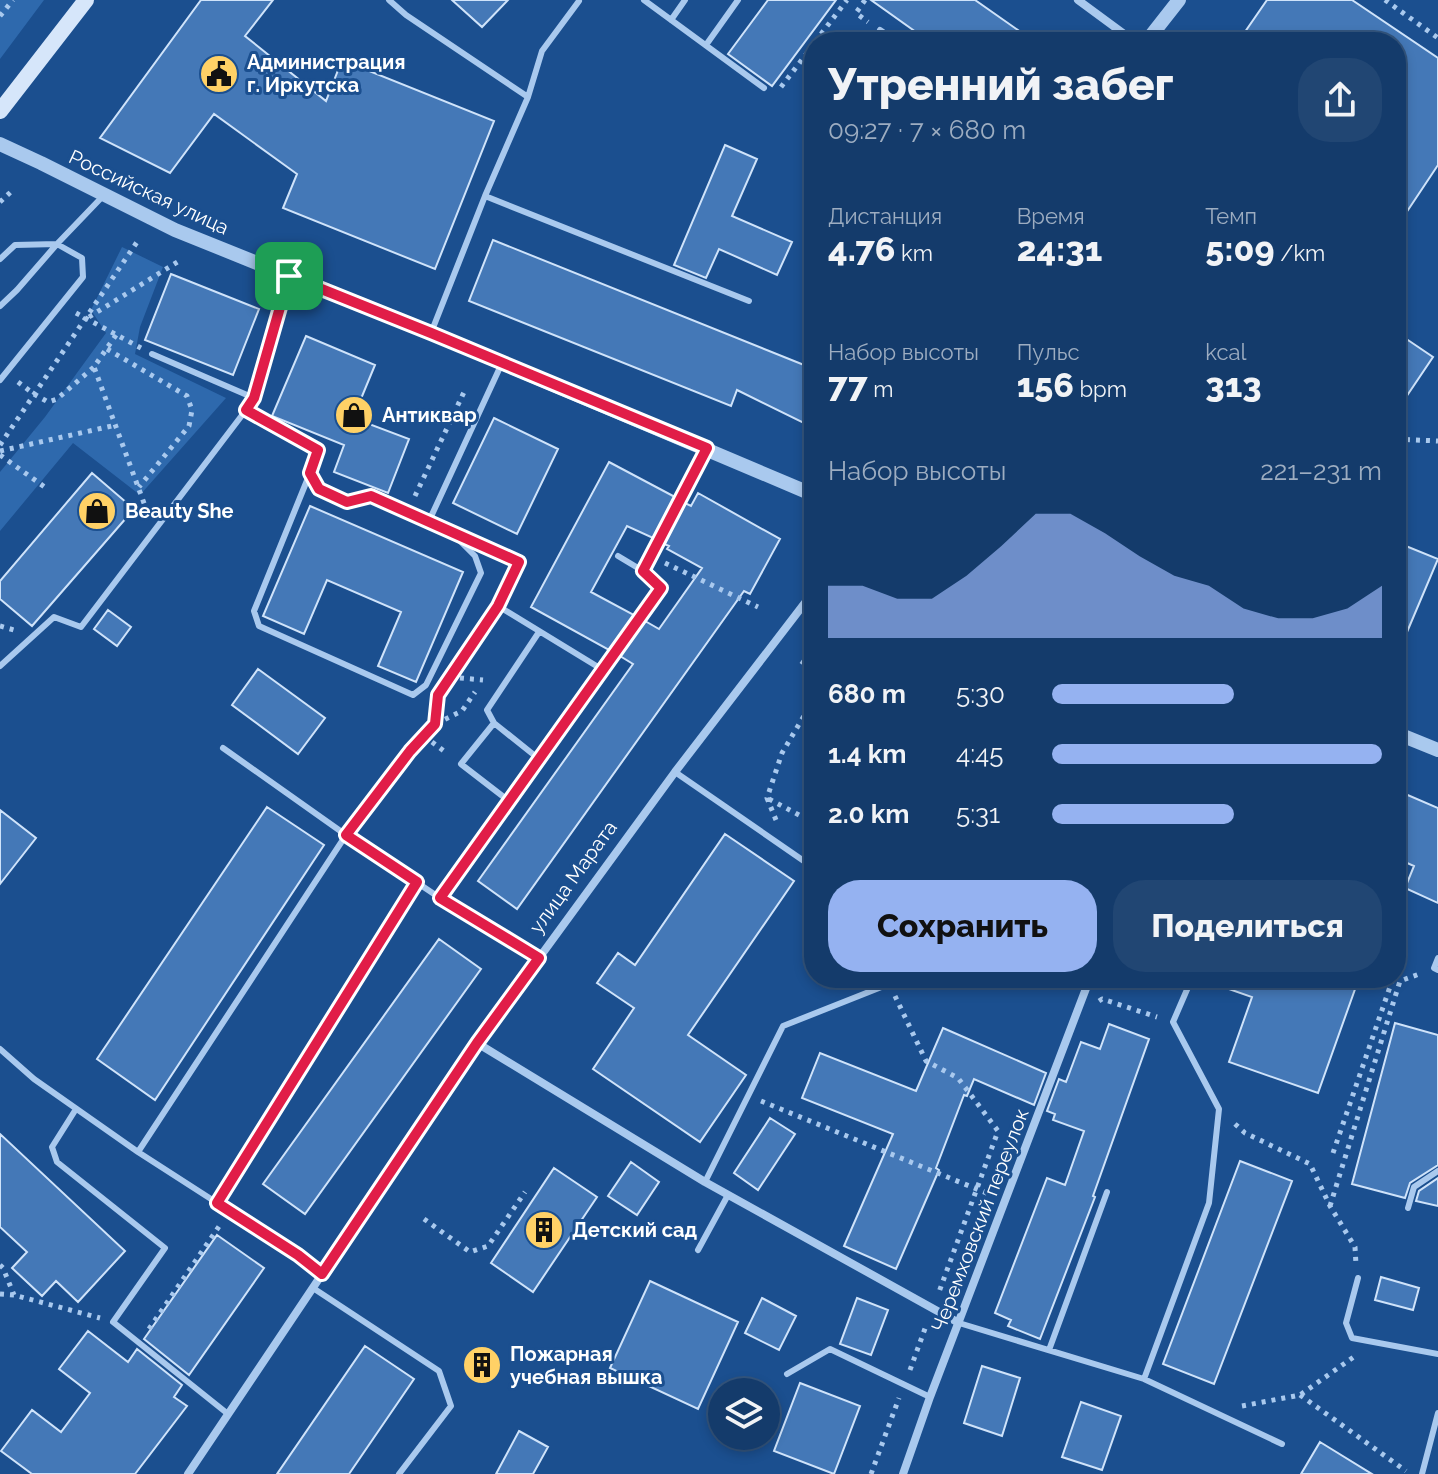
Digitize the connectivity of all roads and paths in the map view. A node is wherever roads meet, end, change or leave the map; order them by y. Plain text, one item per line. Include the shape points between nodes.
1 (13, 0) edge
2 (86, 0) edge
3 (389, 0) edge
4 (644, 0) edge
5 (685, 0) edge
6 (738, 0) edge
7 (847, 0) edge
8 (865, 0) edge
9 (1078, 0) edge
10 (1179, 0) edge
11 (1385, 0) edge
12 (579, 1) edge
13 (0, 16) edge
14 (671, 20) junction
15 (880, 30) joint
16 (823, 32) edge
17 (883, 32) edge
18 (1121, 32) edge
19 (1154, 32) edge
20 (1438, 38) edge
21 (706, 45) junction
22 (804, 57) edge
23 (764, 88) joint
24 (528, 97) junction
25 (0, 111) edge
26 (0, 144) edge
27 (14, 189) dead end
28 (103, 195) junction
29 (485, 196) junction
30 (0, 202) edge
31 (137, 242) dead end
32 (57, 244) junction
33 (0, 259) edge
34 (179, 261) dead end
35 (289, 276) junction
36 (749, 301) dead end
37 (0, 306) edge
38 (85, 319) junction
39 (431, 333) junction
40 (116, 335) junction
41 (107, 349) junction
42 (152, 354) joint
43 (502, 363) junction
44 (94, 367) junction
45 (0, 380) edge
46 (465, 390) dead end
47 (34, 394) junction
48 (254, 398) junction
49 (246, 410) junction
50 (116, 425) junction
51 (1406, 439) edge
52 (1438, 441) edge
53 (707, 448) junction
54 (0, 450) edge
55 (310, 473) junction
56 (46, 488) dead end
57 (139, 488) junction
58 (804, 491) edge
59 (407, 512) junction
60 (429, 521) junction
61 (448, 529) junction
62 (154, 532) junction
63 (618, 556) dead end
64 (651, 556) junction
65 (519, 562) dead end
66 (643, 571) junction
67 (804, 604) edge
68 (498, 606) joint
69 (758, 607) dead end
70 (539, 632) junction
71 (801, 661) dead end
72 (804, 663) edge
73 (0, 666) edge
74 (603, 670) junction
75 (450, 677) junction
76 (444, 686) dead end
77 (438, 695) dead end
78 (804, 716) edge
79 (494, 723) junction
80 (435, 724) junction
81 (424, 736) junction
82 (1406, 737) edge
83 (223, 748) dead end
84 (1438, 750) edge
85 (539, 759) junction
86 (461, 764) junction
87 (675, 772) junction
88 (767, 798) junction
89 (509, 801) junction
90 (804, 818) edge
91 (346, 835) junction
92 (789, 852) junction
93 (804, 862) edge
94 (417, 882) junction
95 (440, 898) junction
96 (539, 958) junction
97 (1438, 958) edge
98 (1436, 969) edge
99 (1406, 979) edge
100 (871, 988) edge
101 (893, 988) edge
102 (1086, 988) edge
103 (1188, 988) edge
104 (1390, 988) edge
105 (1398, 988) edge
106 (1074, 1022) junction
107 (1173, 1022) junction
108 (477, 1043) junction
109 (0, 1049) edge
110 (748, 1096) junction
111 (76, 1109) junction
112 (1219, 1109) junction
113 (998, 1131) dead end
114 (138, 1152) junction
115 (1333, 1153) dead end
116 (1438, 1171) edge
117 (705, 1182) junction
118 (525, 1192) dead end
119 (1107, 1192) dead end
120 (728, 1195) junction
121 (1005, 1200) junction
122 (217, 1203) junction
123 (1330, 1206) junction
124 (1408, 1208) dead end
125 (230, 1211) junction
126 (424, 1219) dead end
127 (698, 1250) dead end
128 (0, 1265) edge
129 (322, 1274) junction
130 (1358, 1278) joint
131 (313, 1288) junction
132 (0, 1294) edge
133 (14, 1295) junction
134 (113, 1322) junction
135 (959, 1323) junction
136 (139, 1343) junction
137 (1375, 1343) junction
138 (1049, 1350) junction
139 (1438, 1354) edge
140 (787, 1374) dead end
141 (1144, 1379) junction
142 (1300, 1395) junction
143 (930, 1397) junction
144 (1214, 1412) junction
145 (1438, 1413) edge
146 (228, 1414) junction
147 (1282, 1444) dead end
148 (188, 1474) edge
149 (399, 1474) edge
150 (903, 1474) edge
151 (1411, 1474) edge
152 (1422, 1474) edge

1 - 13 path
2 - 25 main road
3 - 24 lane
4 - 14 lane
5 - 14 lane
6 - 21 lane
7 - 16 path
8 - 15 path via 856,13
9 - 18 street
10 - 19 street
11 - 20 path
12 - 24 lane via 542,51
14 - 21 lane
15 - 17 lane
21 - 23 lane
22 - 23 path via 774,96
24 - 29 lane
26 - 28 street, Российская улица
27 - 30 path
28 - 32 lane
28 - 35 street, Российская улица
29 - 36 lane
29 - 39 lane
31 - 38 path
32 - 33 lane via 15,245
32 - 37 lane
32 - 45 lane via 82,258 83,277
34 - 38 path
35 - 39 street, Российская улица
35 - 48 lane
38 - 40 path
38 - 47 path
39 - 43 street, Российская улица
40 - 41 path
40 - 42 path
41 - 44 path
41 - 57 path via 187,396 192,410 189,426
42 - 48 lane
43 - 53 street, Российская улица
43 - 60 lane
44 - 47 path via 57,399 48,402
44 - 50 path
46 - 59 path
47 - 54 path
48 - 49 lane
49 - 55 lane via 318,450
49 - 62 lane
50 - 54 path
50 - 57 path
51 - 52 path
53 - 58 street, Российская улица
53 - 64 lane
54 - 56 path
55 - 59 lane via 319,489 347,502 371,496
55 - 61 lane via 254,611 259,626 413,695 426,685 481,573 475,556
57 - 62 path
59 - 60 lane
60 - 61 lane
61 - 65 lane
62 - 73 lane via 81,627 54,617
63 - 66 lane
64 - 66 lane
64 - 69 path
66 - 74 lane via 661,588
67 - 87 street, улица Марата
68 - 70 lane
68 - 75 path
70 - 74 lane
70 - 79 lane via 487,710
71 - 72 path
74 - 85 lane
75 - 76 path
75 - 80 path via 483,680 462,711
77 - 80 path
78 - 88 path via 782,753
79 - 85 lane
79 - 86 lane
80 - 81 path
81 - 86 path
81 - 91 path
82 - 84 street
83 - 91 lane
85 - 89 lane
86 - 89 lane
87 - 92 lane
87 - 96 street, улица Марата
88 - 90 path
88 - 92 path
89 - 95 lane
91 - 94 lane
91 - 114 lane
92 - 93 lane
94 - 95 lane
94 - 122 lane
95 - 96 lane
96 - 108 street, улица Марата
97 - 98 lane
98 - 99 path
100 - 110 lane via 783,1026
101 - 113 path via 926,1061 958,1078
102 - 106 street, Черемховский переулок
103 - 107 lane
104 - 115 path
105 - 123 path
106 - 107 path via 1102,999
106 - 121 street, Черемховский переулок
107 - 112 lane
108 - 117 street
108 - 129 street, улица Марата
109 - 111 lane
110 - 117 lane
110 - 121 path
111 - 114 lane
111 - 134 lane via 52,1147 57,1162 165,1248
112 - 123 path via 1245,1133 1310,1164
112 - 141 lane via 1209,1203
114 - 122 lane
116 - 124 lane via 1414,1187
117 - 120 street
118 - 126 path via 488,1246 470,1252
119 - 138 lane
120 - 127 lane
120 - 135 street
121 - 135 street, Черемховский переулок
122 - 125 lane
123 - 130 path via 1355,1247
125 - 129 lane
125 - 136 path
128 - 133 path
129 - 131 street, улица Марата
130 - 137 lane via 1346,1323 1352,1338
131 - 146 street, улица Марата
131 - 149 lane via 439,1371 451,1406
132 - 133 path
133 - 134 path
134 - 136 lane
135 - 138 lane
135 - 143 street, Черемховский переулок
136 - 146 lane
137 - 139 lane
137 - 142 path
138 - 141 lane
140 - 143 lane via 830,1349
141 - 144 lane
142 - 144 path
142 - 151 path
143 - 150 street, Черемховский переулок
144 - 147 lane
145 - 152 lane
146 - 148 street, улица Марата

